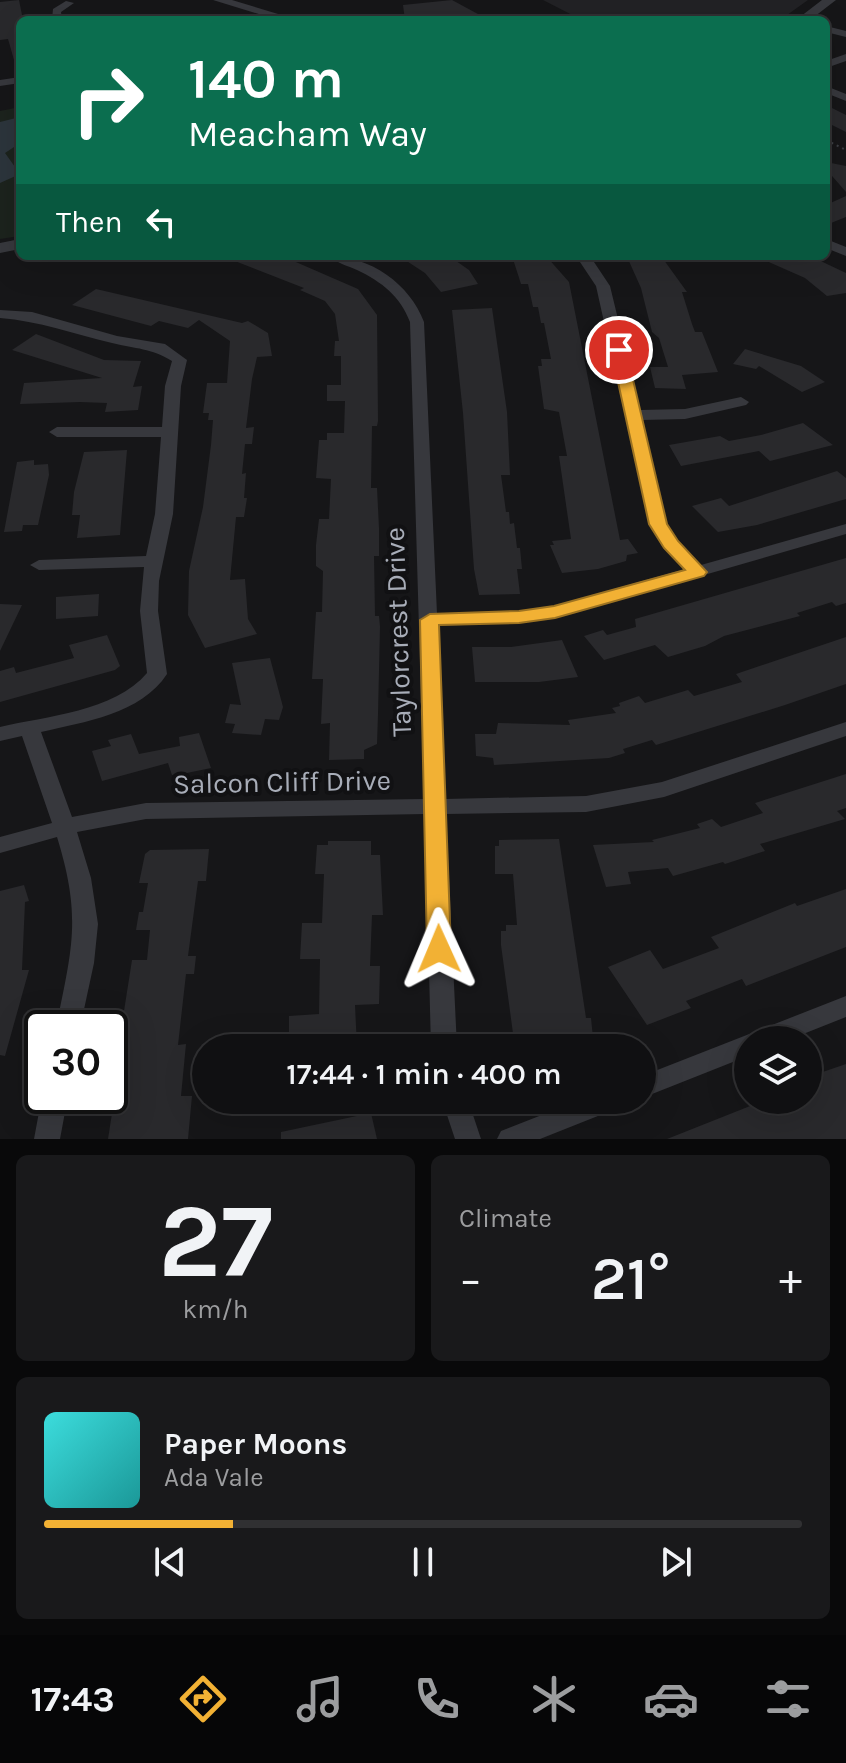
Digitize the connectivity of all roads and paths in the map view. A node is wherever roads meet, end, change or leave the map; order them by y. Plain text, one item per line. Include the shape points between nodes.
1 (219, 0) edge
2 (830, 0) edge
3 (69, 3) dead end
4 (57, 16) edge
5 (277, 16) edge
6 (808, 16) edge
7 (344, 260) edge
8 (586, 260) edge
9 (0, 314) edge
10 (741, 402) dead end
11 (635, 415) junction
12 (57, 432) dead end
13 (168, 432) junction
14 (846, 529) edge
15 (153, 561) junction
16 (39, 565) dead end
17 (698, 572) junction
18 (430, 620) junction
19 (29, 727) junction
20 (846, 729) edge
21 (0, 734) edge
22 (437, 808) junction
23 (63, 827) junction
24 (0, 845) edge
25 (846, 1006) edge
26 (71, 1010) edge
27 (796, 1026) edge
28 (444, 1034) edge
29 (734, 1051) edge
30 (656, 1081) edge
31 (52, 1114) edge
32 (460, 1114) edge
33 (573, 1114) edge
34 (47, 1139) edge
35 (468, 1139) edge
36 (510, 1139) edge

1 - 5 street
2 - 6 street
3 - 4 street
7 - 18 street, Taylorcrest Drive via 391,285 415,314
8 - 11 street via 603,286
9 - 13 street via 41,318 174,353 180,364
10 - 11 street via 685,414
11 - 17 street via 658,524
12 - 13 street
13 - 15 street via 164,514
14 - 17 street
15 - 16 street
15 - 19 street via 149,611 158,666 153,681 126,700
17 - 18 street via 555,612
18 - 22 street, Taylorcrest Drive
19 - 21 street
19 - 23 street
20 - 22 street, Salcon Cliff Drive via 634,797 557,806
22 - 23 street, Salcon Cliff Drive via 146,811
22 - 28 street, Taylorcrest Drive
23 - 24 street, Salcon Cliff Drive
23 - 26 street via 86,925
25 - 27 street
29 - 30 street
31 - 34 street
32 - 35 street
33 - 36 street

